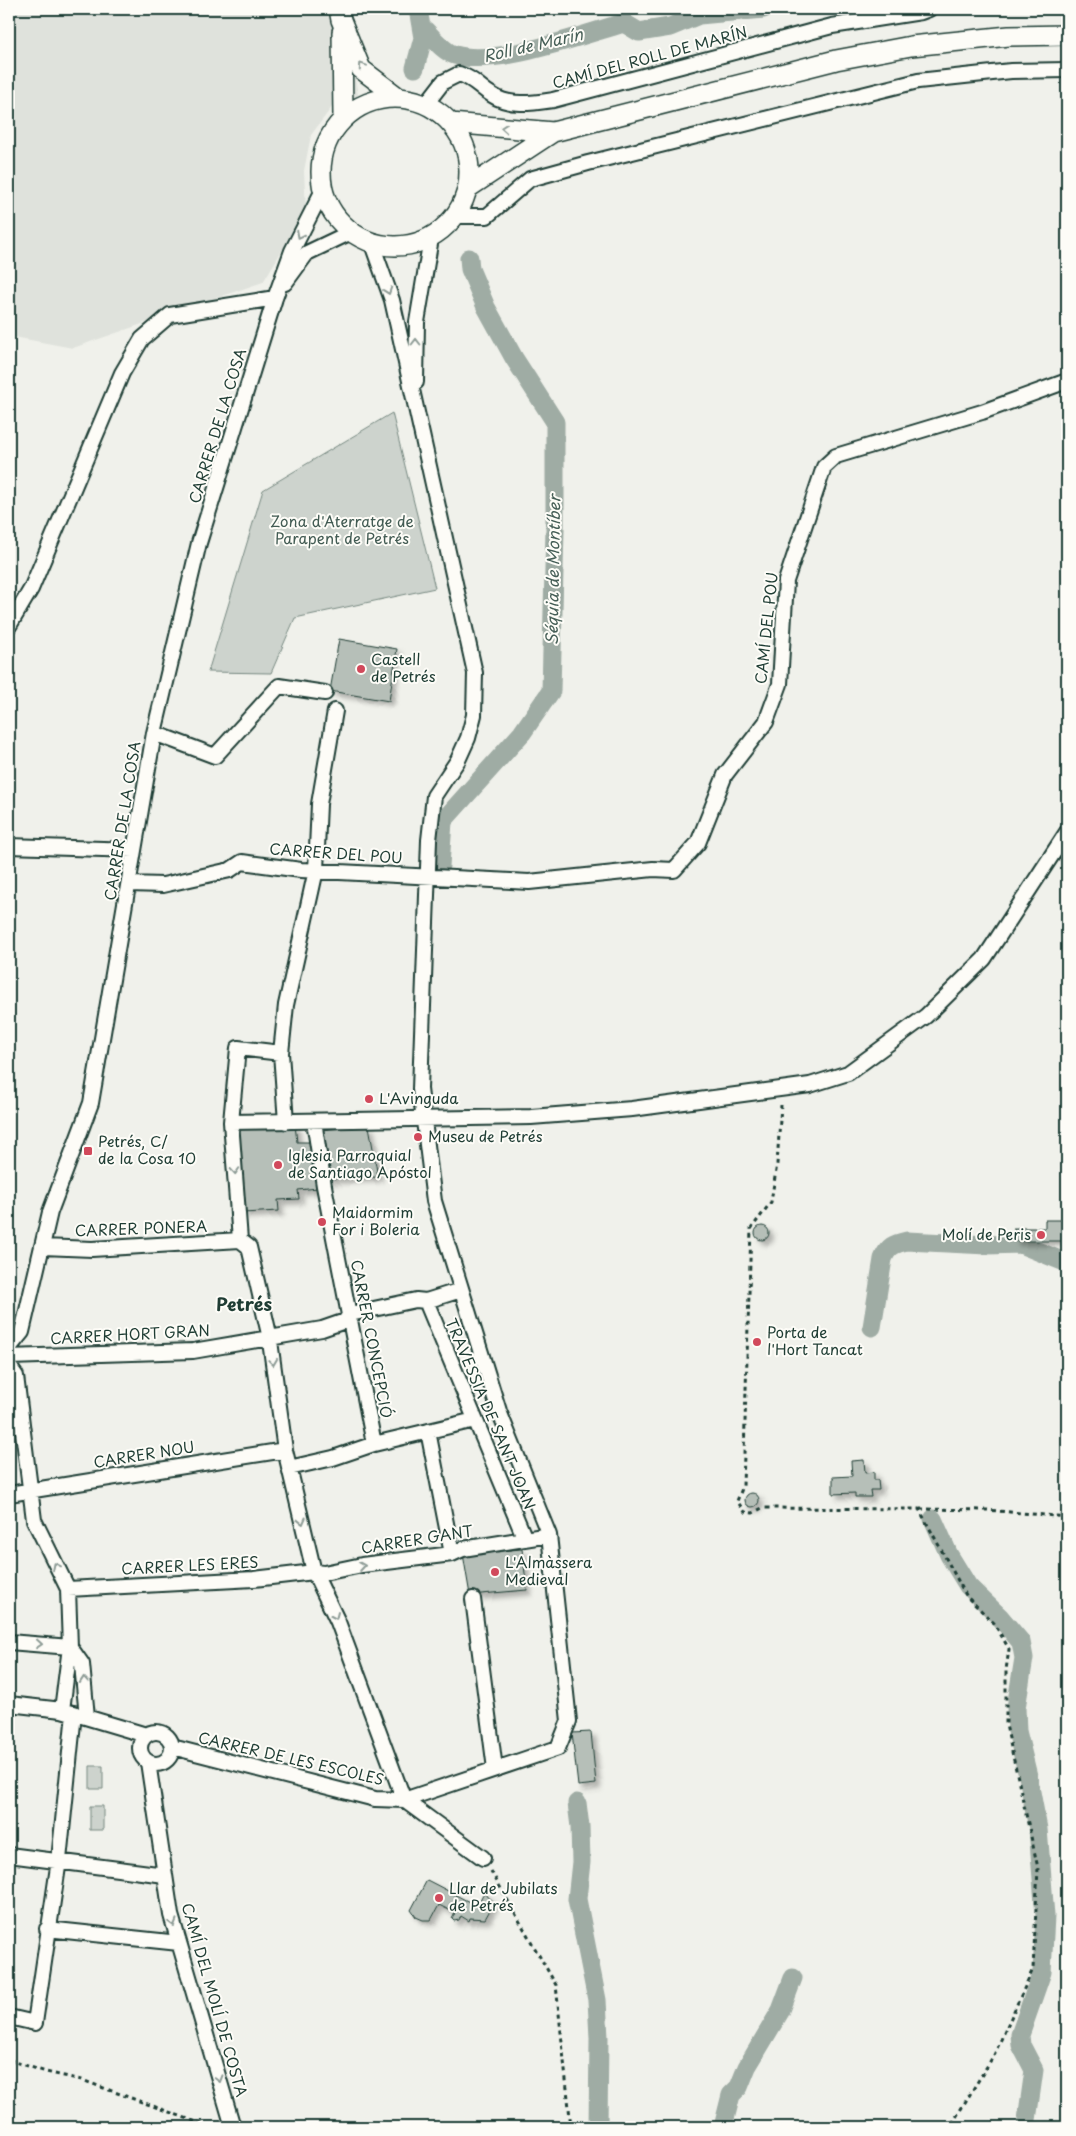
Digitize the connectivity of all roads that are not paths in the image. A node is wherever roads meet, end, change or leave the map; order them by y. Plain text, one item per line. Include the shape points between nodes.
1 (929, 9) edge
2 (340, 15) edge
3 (1067, 34) edge
4 (1067, 70) edge
5 (398, 97) junction
6 (426, 104) junction
7 (343, 117) junction
8 (451, 123) junction
9 (553, 132) junction
10 (468, 188) junction
11 (322, 192) junction
12 (456, 216) junction
13 (349, 233) junction
14 (431, 238) junction
15 (372, 244) junction
16 (275, 298) junction
17 (1067, 381) edge
18 (416, 408) junction
19 (9, 626) edge
20 (325, 693) dead end
21 (335, 711) dead end
22 (154, 733) junction
23 (1067, 832) edge
24 (9, 846) edge
25 (134, 850) junction
26 (316, 870) junction
27 (427, 876) junction
28 (129, 884) junction
29 (281, 1053) junction
30 (422, 1120) junction
31 (314, 1121) junction
32 (231, 1122) junction
33 (286, 1122) junction
34 (240, 1240) junction
35 (43, 1247) junction
36 (461, 1290) junction
37 (426, 1301) junction
38 (350, 1314) junction
39 (270, 1339) junction
40 (9, 1348) edge
41 (9, 1357) edge
42 (9, 1366) edge
43 (475, 1420) junction
44 (428, 1431) junction
45 (374, 1444) junction
46 (285, 1450) junction
47 (289, 1468) junction
48 (29, 1490) junction
49 (9, 1494) edge
50 (549, 1534) junction
51 (525, 1539) junction
52 (452, 1554) junction
53 (314, 1572) junction
54 (68, 1589) junction
55 (473, 1599) dead end
56 (9, 1642) edge
57 (70, 1646) junction
58 (9, 1704) edge
59 (74, 1713) junction
60 (146, 1735) junction
61 (172, 1747) junction
62 (148, 1762) junction
63 (495, 1769) junction
64 (404, 1800) junction
65 (9, 1855) edge
66 (483, 1858) road end
67 (58, 1860) junction
68 (165, 1875) junction
69 (47, 1929) junction
70 (179, 1943) junction
71 (9, 2017) edge
72 (232, 2127) edge

1 - 6 street, CAMÍ DEL ROLL DE MARÍN via 832,26 553,100 523,105 492,96 472,78 459,74 444,82
5 -> 2 main road via 361,69
2 - 7 main road
3 - 9 main road via 1008,36 902,48 836,60
4 - 12 street via 1012,71 918,81 856,95 530,178 487,216
5 - 6 main road
5 - 7 main road via 369,101
6 - 8 main road
7 - 11 main road via 323,147
9 -> 8 main road
8 - 10 main road via 467,153
9 - 10 main road
10 - 12 main road
11 - 13 main road
11 -> 16 street, CARRER DE LA COSA via 292,251
12 - 14 main road
13 - 15 main road
13 - 16 street, CARRER DE LA COSA via 306,253
14 - 15 main road via 400,248
18 -> 14 street via 416,322
15 -> 18 street via 392,300
16 - 19 street via 170,315 142,339 122,373 31,589
16 - 22 street, CARRER DE LA COSA via 199,543
17 - 27 street, CAMÍ DEL POU via 982,412 836,456 824,467 786,581 780,684 766,722 725,775 698,843 674,870 653,869 528,882
18 - 27 street via 475,674 474,715 468,738 434,796
20 - 22 street via 278,686 215,756
21 - 26 street via 319,804
22 - 25 street, CARRER DE LA COSA
23 - 30 street via 984,959 926,1016 848,1073 810,1085 632,1109 531,1117
24 - 25 street
25 - 28 street, CARRER DE LA COSA
26 - 27 street, CARRER DEL POU
26 - 28 street, CARRER DEL POU via 242,862 230,870 164,885
26 - 29 street via 286,1005
27 - 30 street via 420,1088
28 - 35 street, CARRER DE LA COSA via 91,1103 50,1212
29 - 32 street via 238,1048
29 - 33 street
30 - 31 street
30 - 36 street via 434,1201
31 - 33 street
31 - 38 street, CARRER CONCEPCIÓ
32 - 33 street
32 -> 34 street
34 - 35 street, CARRER PONERA via 92,1249
34 - 39 street via 249,1247
35 - 40 street, CARRER DE LA COSA via 22,1332
36 - 37 street, CARRER HORT GRAN
36 - 50 street via 499,1411
37 - 38 street, CARRER HORT GRAN via 416,1300
37 - 43 street, TRAVESSIA DE SANT JOAN
38 - 39 street, CARRER HORT GRAN via 345,1321 322,1329
38 - 45 street, CARRER CONCEPCIÓ
39 - 41 street, CARRER HORT GRAN via 193,1351
39 -> 46 street
42 - 48 street via 16,1376
43 - 44 street
43 - 51 street, TRAVESSIA DE SANT JOAN
44 - 45 street
44 - 52 street
45 - 47 street
46 - 47 street
46 - 48 street, CARRER NOU
47 -> 53 street
48 - 49 street, CARRER NOU
54 -> 48 street via 34,1520
50 - 51 street, CARRER GANT
50 - 63 street via 570,1721 558,1748
51 - 52 street, CARRER GANT via 463,1549
53 -> 52 street, CARRER GANT
53 - 54 street, CARRER LES ERES via 254,1579
53 -> 64 street via 338,1622
54 - 57 street
55 - 63 street
56 -> 57 street
57 - 59 street
59 -> 57 street via 82,1664
58 - 59 street
59 - 60 street
59 - 67 street
60 - 61 street via 164,1734
60 - 62 street via 139,1747 141,1756
61 - 62 street via 165,1762
61 - 64 street, CARRER DE LES ESCOLES via 375,1799
62 - 68 street, CAMÍ DEL MOLÍ DE COSTA
63 - 64 street
64 - 66 street
65 - 67 street
67 - 68 street
67 - 69 street
68 -> 70 street, CAMÍ DEL MOLÍ DE COSTA
69 - 70 street
69 - 71 street via 35,2022
70 -> 72 street, CAMÍ DEL MOLÍ DE COSTA

